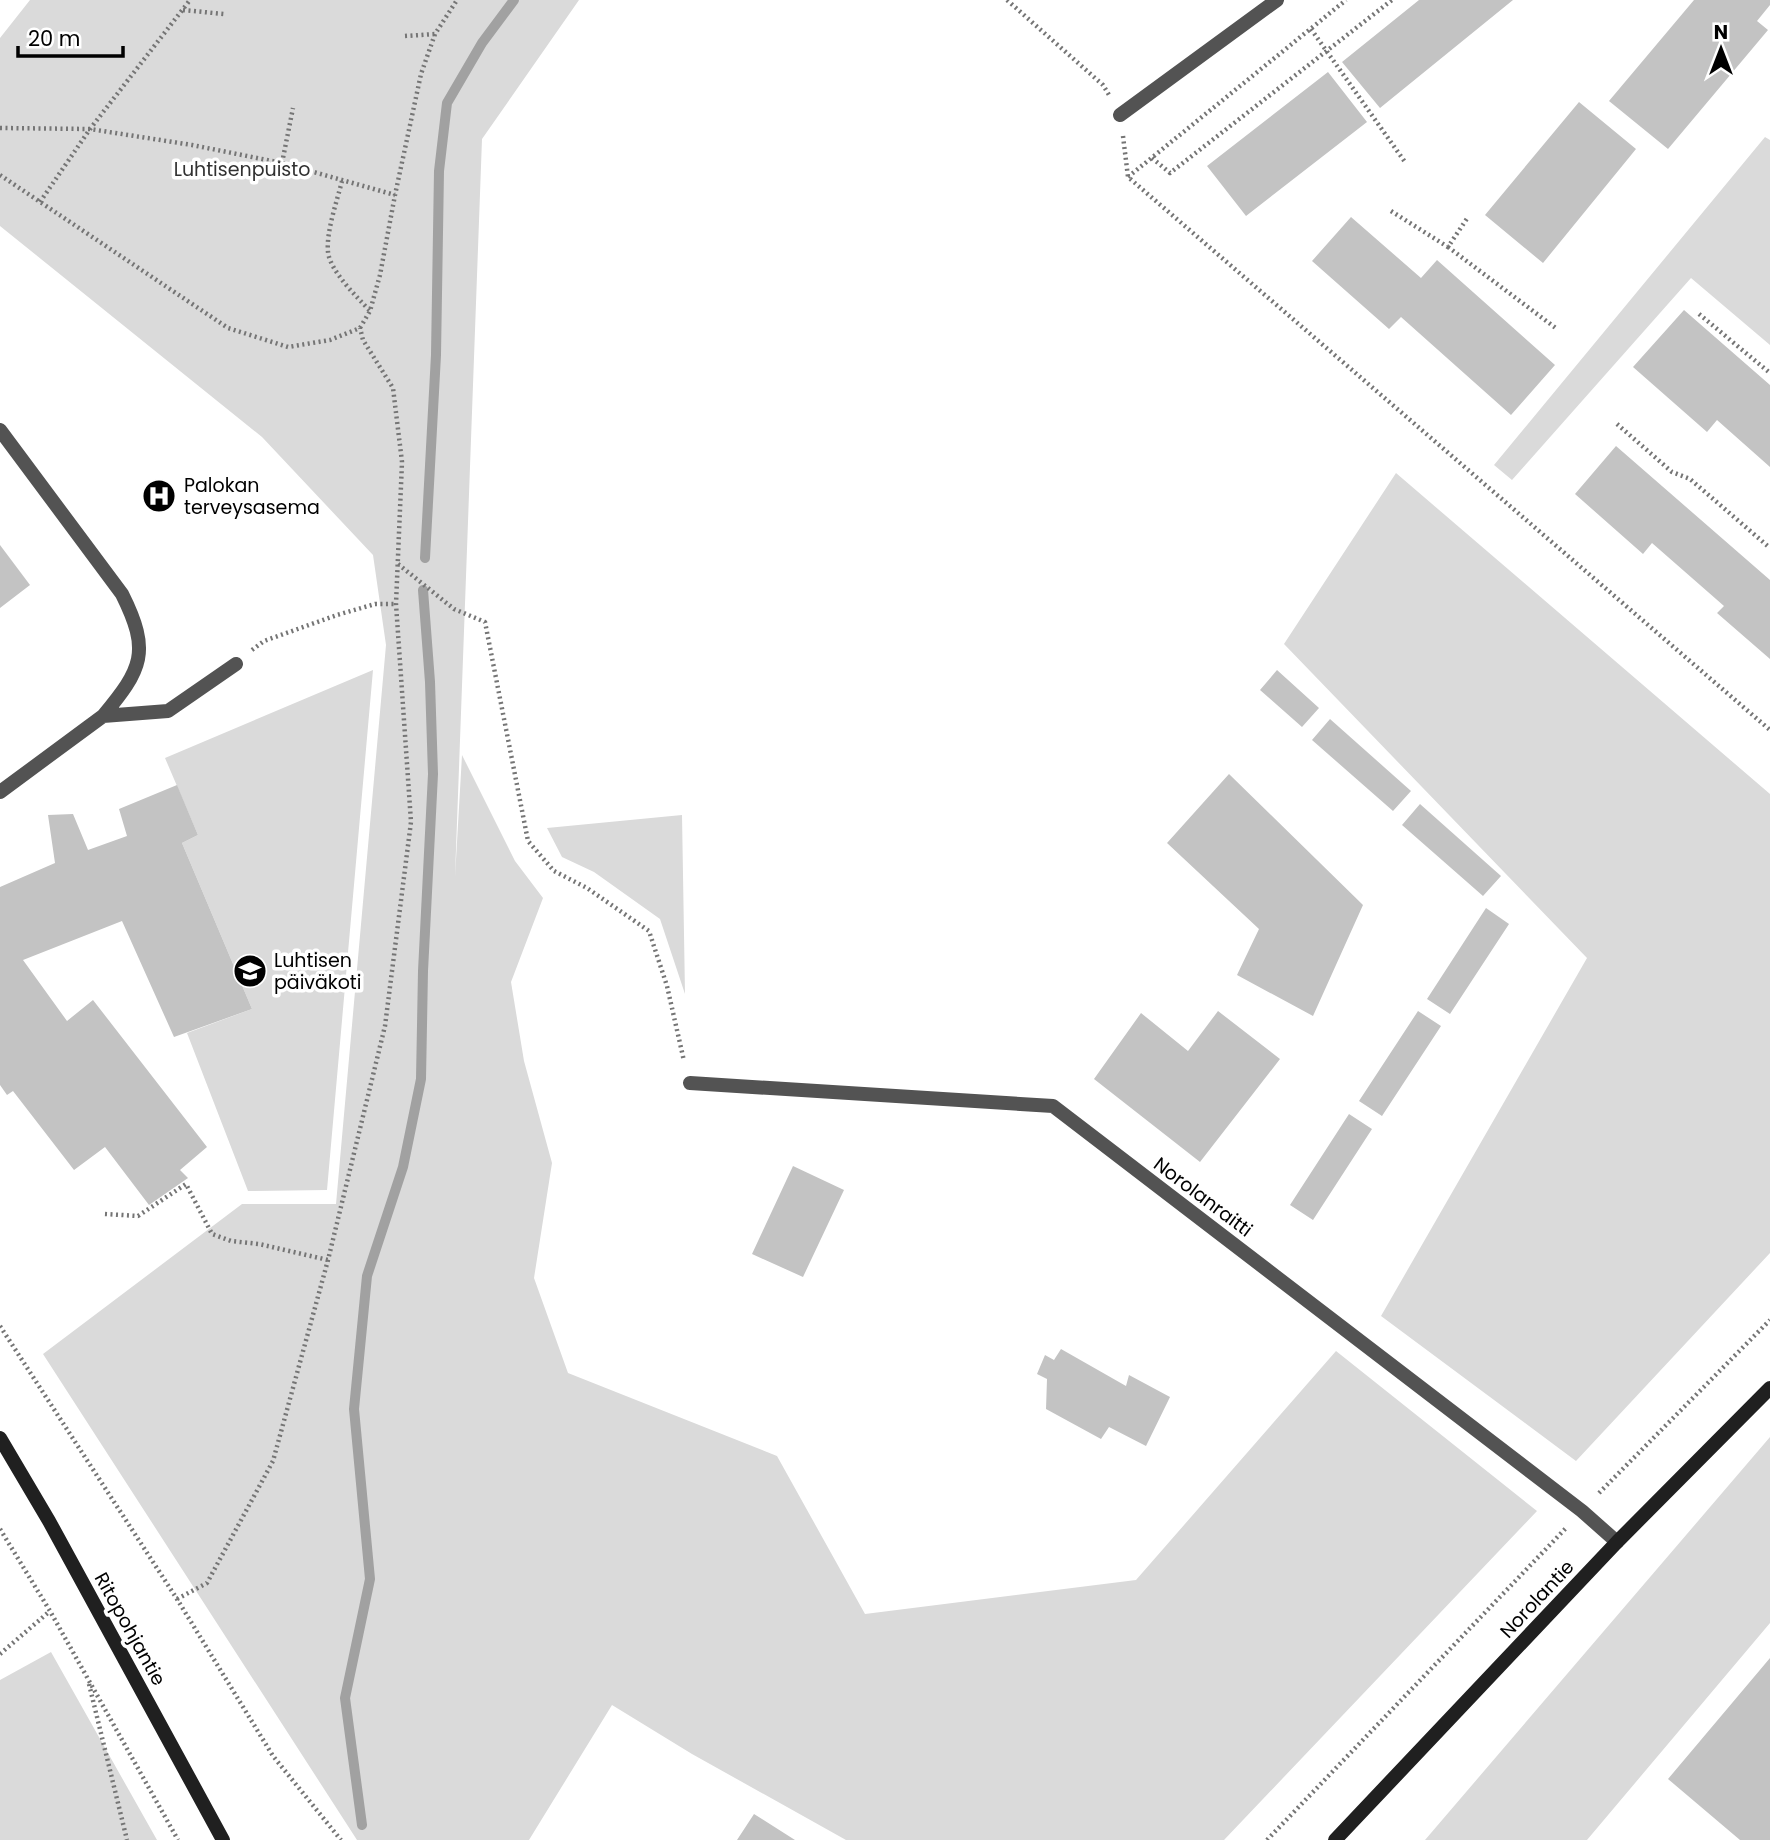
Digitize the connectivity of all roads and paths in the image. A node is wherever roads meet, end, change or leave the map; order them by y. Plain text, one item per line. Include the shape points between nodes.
1 (190, 0) edge
2 (457, 0) edge
3 (1007, 0) edge
4 (1277, 0) edge
5 (1346, 0) edge
6 (1392, 0) edge
7 (183, 9) junction
8 (224, 14) dead end
9 (1311, 29) junction
10 (435, 34) junction
11 (405, 36) dead end
12 (1327, 50) junction
13 (293, 108) dead end
14 (1120, 115) junction
15 (0, 128) edge
16 (90, 129) junction
17 (1152, 158) junction
18 (1405, 162) dead end
19 (282, 163) junction
20 (0, 175) edge
21 (1128, 177) junction
22 (342, 181) junction
23 (395, 195) junction
24 (40, 202) junction
25 (1391, 211) dead end
26 (1468, 217) dead end
27 (1448, 247) junction
28 (370, 312) junction
29 (1699, 314) dead end
30 (360, 328) junction
31 (1557, 330) dead end
32 (1770, 373) edge
33 (1617, 424) dead end
34 (0, 430) edge
35 (1770, 548) edge
36 (398, 564) junction
37 (396, 604) junction
38 (236, 664) joint
39 (103, 716) junction
40 (1770, 730) edge
41 (0, 792) edge
42 (690, 1083) joint
43 (105, 1214) dead end
44 (328, 1260) junction
45 (1770, 1320) edge
46 (0, 1326) edge
47 (1770, 1388) edge
48 (0, 1438) edge
49 (1582, 1511) junction
50 (0, 1529) edge
51 (1618, 1542) junction
52 (177, 1600) junction
53 (50, 1611) junction
54 (0, 1654) edge
55 (87, 1676) junction
56 (127, 1840) edge
57 (178, 1840) edge
58 (223, 1840) edge
59 (341, 1840) edge
60 (1267, 1840) edge
61 (1335, 1840) edge

1 - 7 path
2 - 10 path
3 - 14 path via 1103,85
4 - 14 street
5 - 9 path
6 - 12 path
7 - 8 path
7 - 16 path
9 - 12 path
9 - 17 path
10 - 11 path
10 - 23 path via 421,74
12 - 17 path via 1170,173
12 - 18 path
13 - 19 path
14 - 21 path
15 - 16 path
16 - 19 path
16 - 24 path
17 - 21 path
19 - 22 path
20 - 24 path
21 - 40 path
22 - 23 path
22 - 28 path via 328,255
23 - 28 path
24 - 30 path via 228,328 288,348 330,340
25 - 27 path
26 - 27 path
27 - 31 path
28 - 30 path
29 - 32 path
30 - 36 path via 393,388 402,462
33 - 35 path
34 - 39 street via 122,594 133,616 140,641 138,665 127,688
36 - 37 path
36 - 42 path via 454,609 485,622 528,841 554,871 649,931
37 - 38 path via 375,604 264,641
37 - 44 path via 411,822 384,1026
38 - 39 street via 168,711
39 - 41 street
42 - 49 street, Norolanraitti via 1053,1107
43 - 44 path via 138,1216 186,1184 212,1234
44 - 52 path via 272,1461 207,1583
45 - 49 path
46 - 52 path
47 - 51 street, Norolantie
48 - 58 street, Ritopohjantie
49 - 51 street, Norolanraitti
49 - 60 path
50 - 53 path
51 - 61 street, Norolantie
52 - 59 path via 273,1756
53 - 54 path
53 - 55 path
55 - 56 path
55 - 57 path

